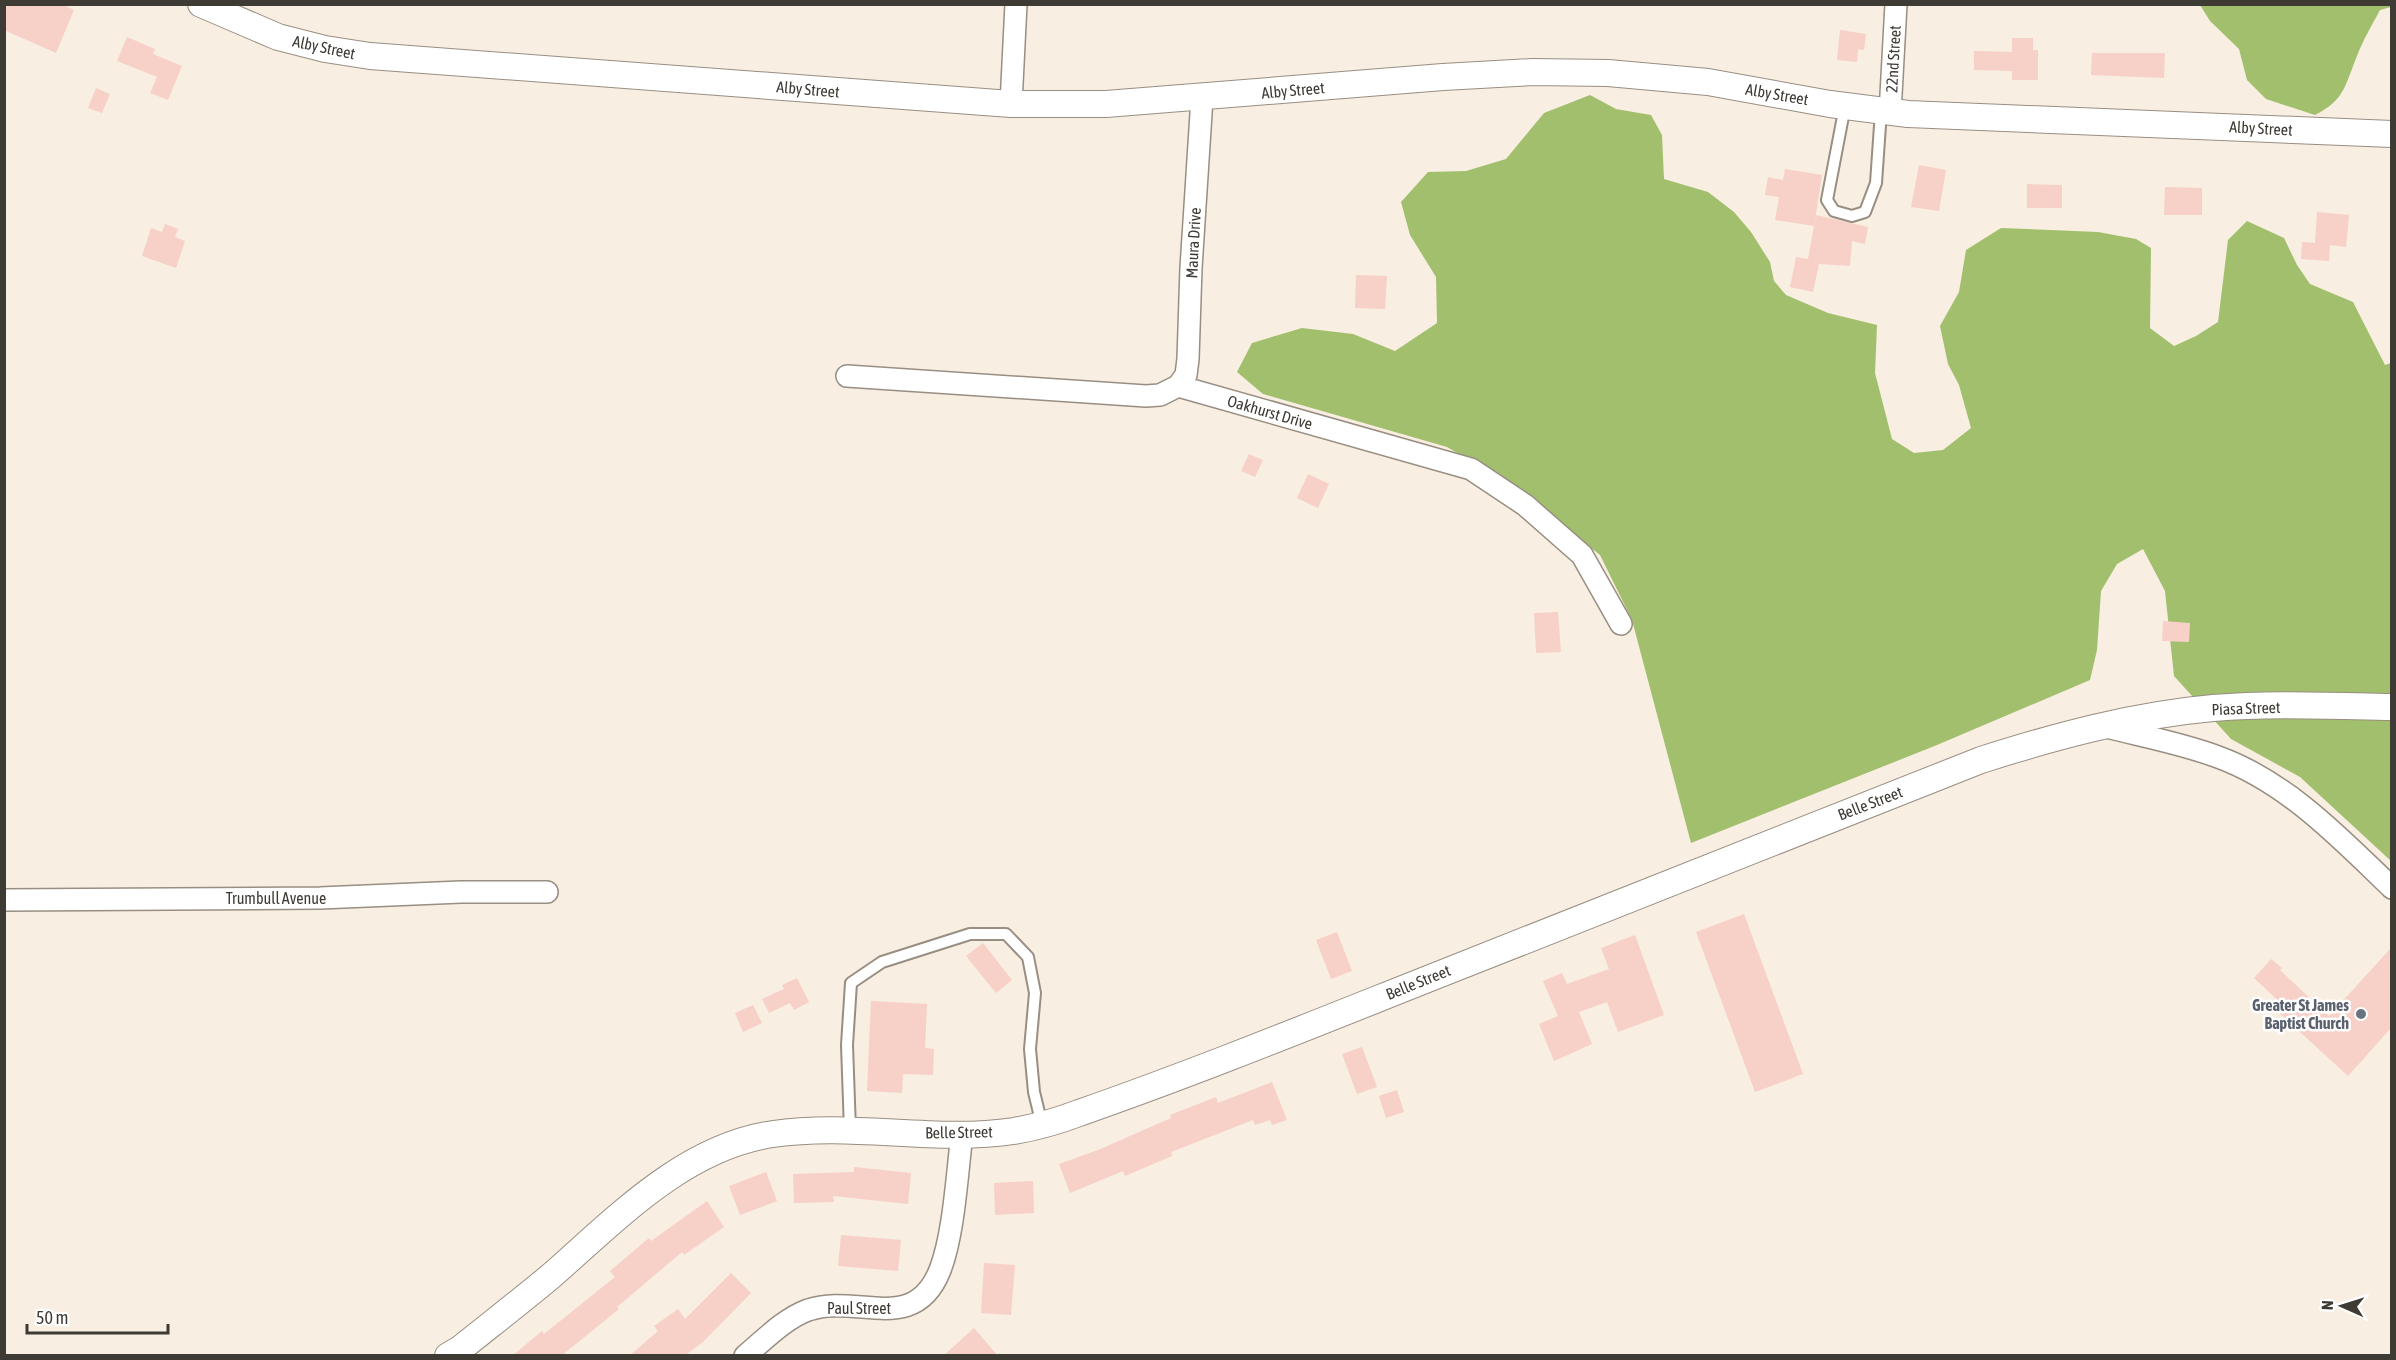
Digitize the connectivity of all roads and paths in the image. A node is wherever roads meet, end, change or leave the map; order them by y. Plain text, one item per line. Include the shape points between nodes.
1 (201, 4) edge
2 (1016, 4) edge
3 (1896, 4) edge
4 (1202, 98) junction
5 (1011, 104) junction
6 (1845, 106) junction
7 (1886, 112) junction
8 (2391, 134) edge
9 (847, 376) dead end
10 (1178, 386) junction
11 (1620, 624) dead end
12 (2391, 707) edge
13 (2102, 726) junction
14 (2391, 888) edge
15 (547, 892) dead end
16 (4, 900) edge
17 (1042, 1125) junction
18 (850, 1130) junction
19 (962, 1134) junction
20 (448, 1356) edge
21 (745, 1356) edge

1 - 5 street, Alby Street via 278,37 325,50 370,56
2 - 5 street
3 - 7 street, 22nd Street
4 - 5 street, Alby Street via 1096,105
4 - 6 street, Alby Street via 1443,76 1608,72 1708,82
4 - 10 street, Maura Drive via 1188,359 1186,375
6 - 7 street, Alby Street
6 - 7 lane via 1827,200 1834,211 1852,216 1865,212 1876,183
7 - 8 street, Alby Street
9 - 10 street via 1146,396
10 - 11 street, Oakhurst Drive via 1471,469 1525,506 1582,555
12 - 13 street, Piasa Street via 2215,708
13 - 14 street, Belle Street via 2187,747 2252,772 2312,814
13 - 17 street, Belle Street via 1981,760 1325,1020
15 - 16 street, Trumbull Avenue
17 - 18 lane via 1030,1049 1035,993 1028,957 1006,934 970,934 882,962 851,983 847,1045
17 - 19 street, Belle Street
18 - 19 street, Belle Street
18 - 20 street, Belle Street via 772,1134 694,1161 666,1179
19 - 21 street, Paul Street via 945,1255 935,1281 923,1297 903,1308 819,1307 778,1328

